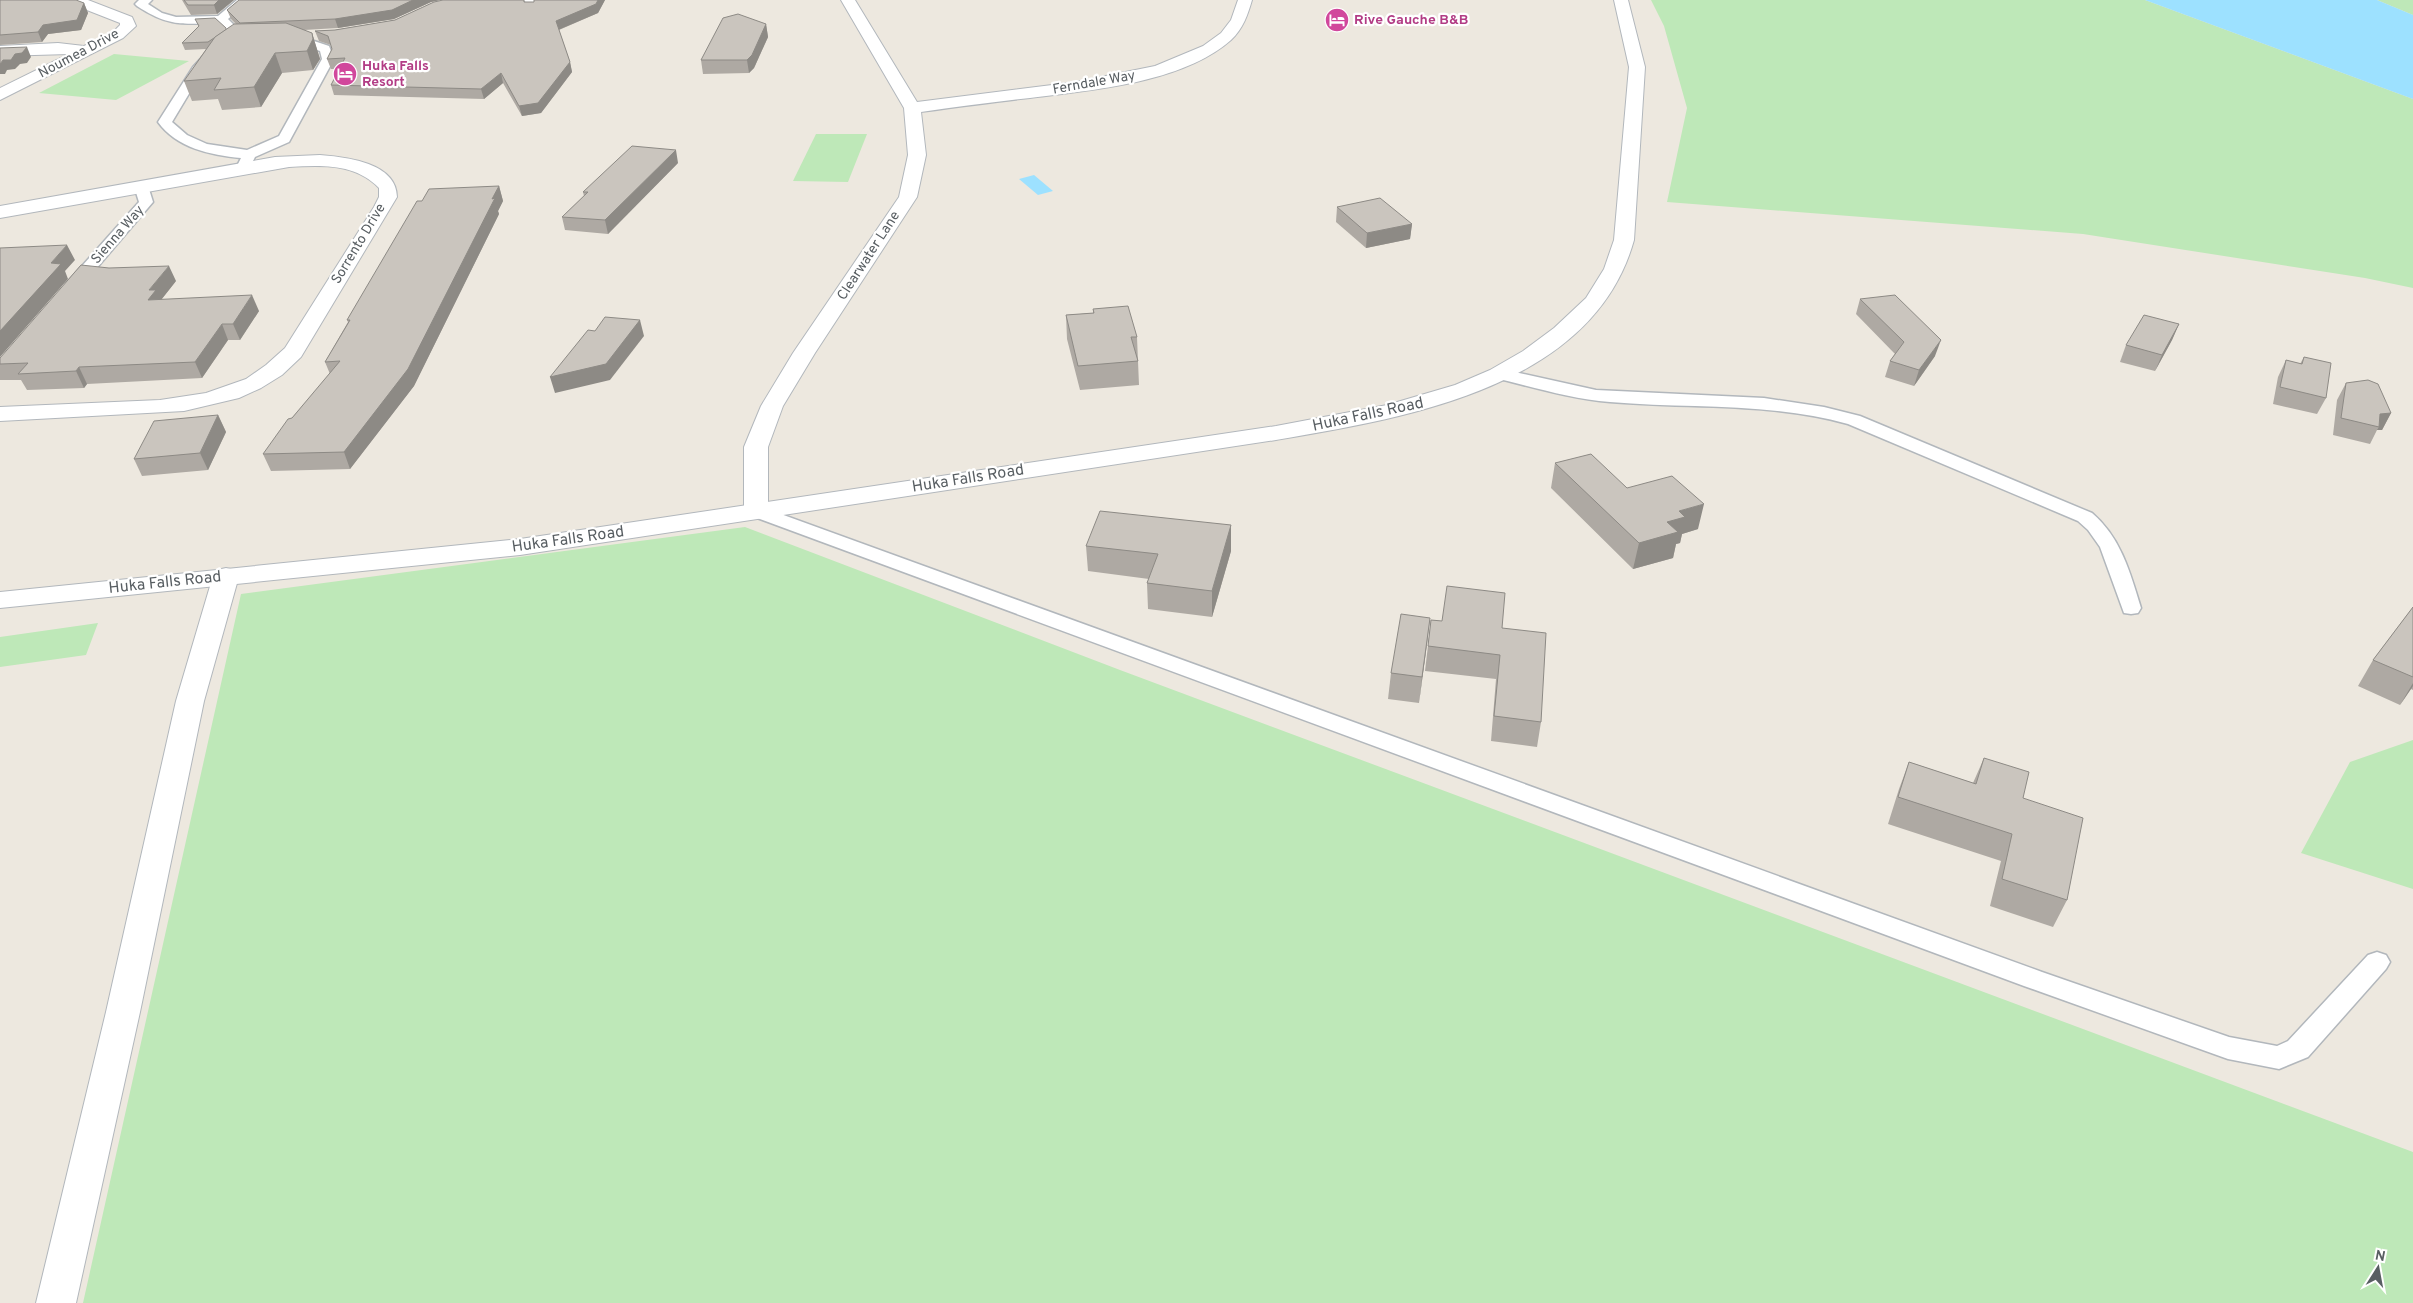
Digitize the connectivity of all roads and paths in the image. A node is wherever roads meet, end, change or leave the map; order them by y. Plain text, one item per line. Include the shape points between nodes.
1 (74, 0) edge
2 (146, 0) edge
3 (244, 0) edge
4 (848, 0) edge
5 (1245, 0) edge
6 (1621, 0) edge
7 (221, 19) junction
8 (322, 35) edge
9 (0, 51) edge
10 (88, 51) junction
11 (3, 91) edge
12 (912, 108) junction
13 (246, 161) junction
14 (141, 186) junction
15 (0, 212) edge
16 (64, 297) edge
17 (1501, 374) junction
18 (0, 414) edge
19 (756, 511) junction
20 (226, 576) junction
21 (0, 600) edge
22 (2131, 608) dead end
23 (2377, 962) dead end
24 (56, 1303) edge

1 - 10 street, Noumea Drive via 127,20 125,30
2 - 7 lane via 141,4 167,20
3 - 7 lane
4 - 12 street, Clearwater Lane
5 - 12 street, Ferndale Way via 1240,18 1226,37 1201,53 1152,72 1094,84
6 - 17 street, Huka Falls Road via 1637,67 1624,240 1618,266 1593,306 1543,349
7 - 13 lane via 240,38 208,58 197,70 165,122 175,135
8 - 13 lane via 284,37 325,50 328,59 284,139
9 - 10 street via 52,48
10 - 11 street, Noumea Drive
12 - 19 street, Clearwater Lane via 917,155 908,197 772,406 756,447
13 - 14 street, Sorrento Drive
13 - 18 street, Sorrento Drive via 345,163 375,174 388,188 388,197 382,207 293,352 281,366 256,383 193,404
14 - 15 street, Sorrento Drive
14 - 16 lane, Sienna Way via 146,202
17 - 19 street, Huka Falls Road via 1414,406 1360,419
17 - 22 lane via 1608,397 1798,406 1854,420 2085,517 2108,540
19 - 20 street, Huka Falls Road via 520,547
19 - 23 lane via 2023,976 2228,1048 2279,1058 2298,1049
20 - 21 street, Huka Falls Road
20 - 24 street via 190,701

